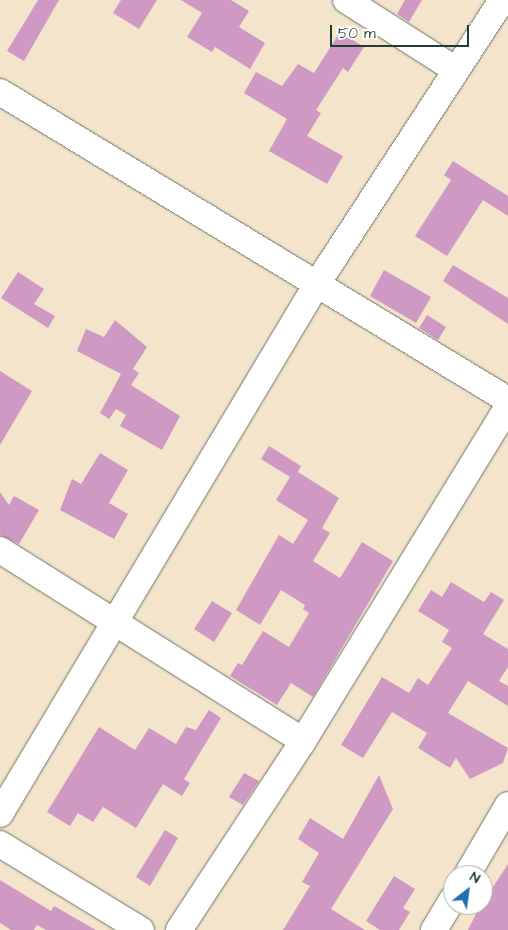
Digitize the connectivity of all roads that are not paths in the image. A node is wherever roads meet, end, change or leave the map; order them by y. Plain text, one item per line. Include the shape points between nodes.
1 (346, 0) edge
2 (502, 0) edge
3 (456, 70) junction
4 (0, 92) edge
5 (318, 284) junction
6 (508, 400) edge
7 (508, 406) edge
8 (0, 550) edge
9 (116, 624) junction
10 (303, 741) junction
11 (508, 805) edge
12 (0, 814) edge
13 (0, 844) edge
14 (472, 865) edge
15 (443, 915) edge
16 (142, 930) edge
17 (179, 930) edge
18 (434, 930) edge

1 - 3 street
2 - 3 street
3 - 5 street
4 - 5 street
5 - 6 street
5 - 9 street
7 - 10 street
8 - 9 street
9 - 10 street
9 - 12 street
10 - 17 street
11 - 14 street
13 - 16 street
15 - 18 street

